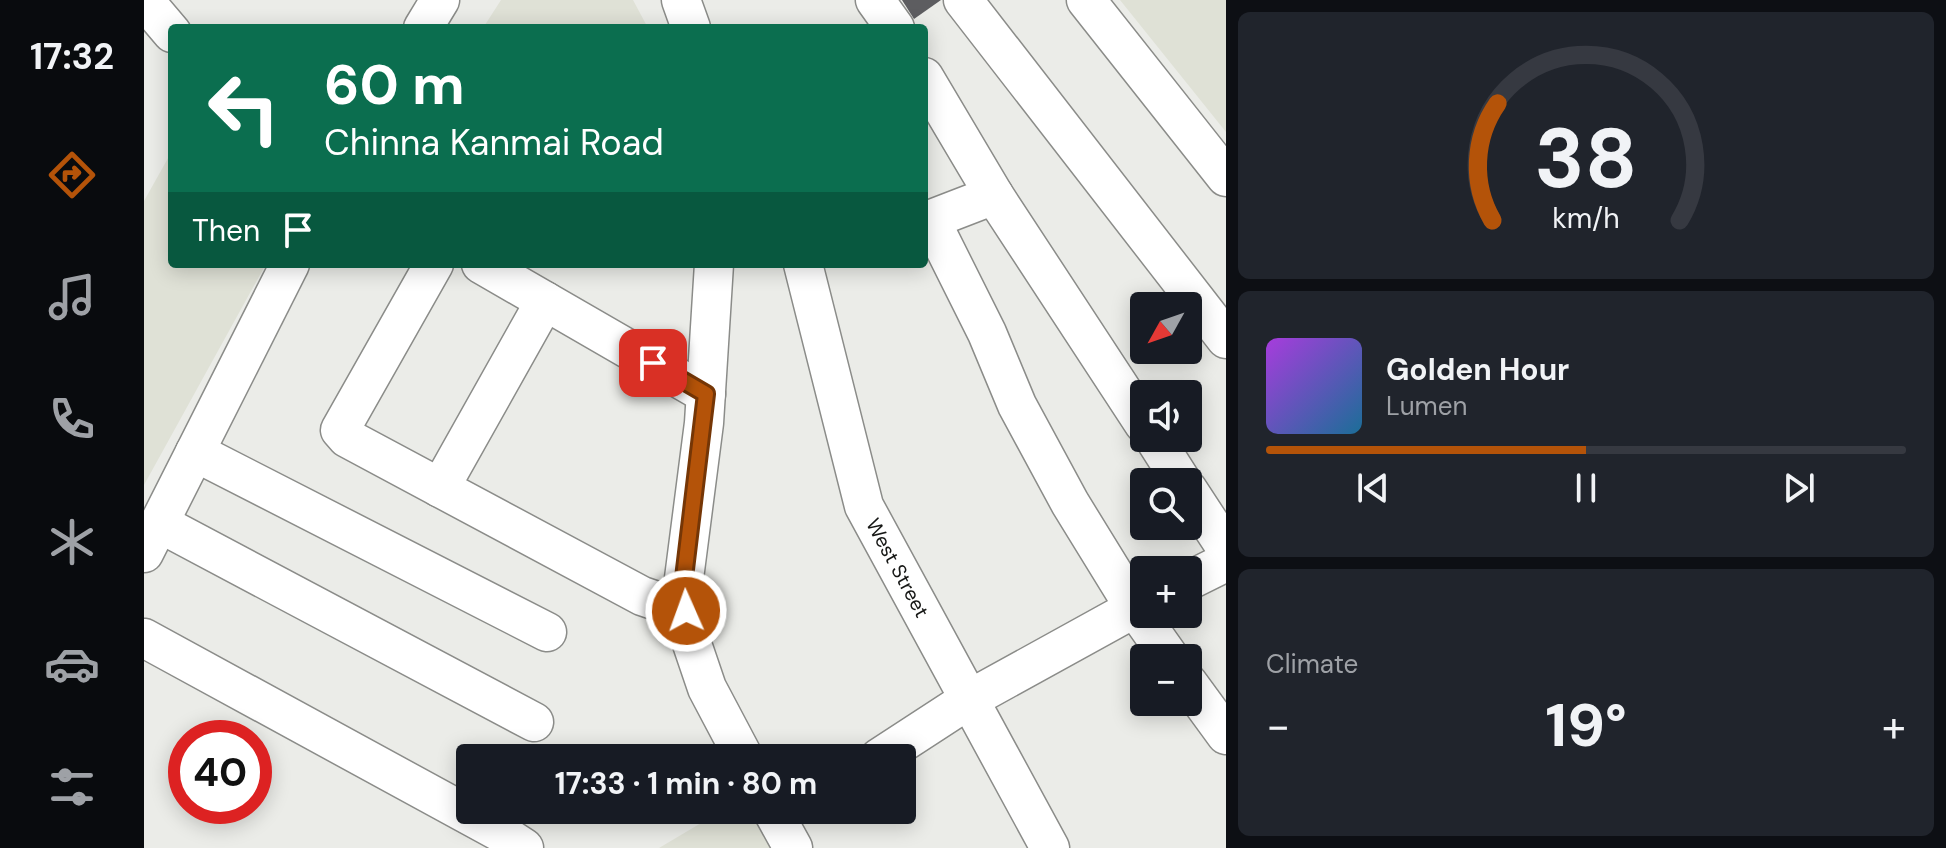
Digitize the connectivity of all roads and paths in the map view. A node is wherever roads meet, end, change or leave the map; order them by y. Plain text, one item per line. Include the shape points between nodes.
1 (144, 0) edge
2 (440, 0) edge
3 (681, 0) edge
4 (875, 0) edge
5 (963, 0) edge
6 (1086, 0) edge
7 (425, 24) edge
8 (690, 24) edge
9 (892, 24) edge
10 (168, 28) edge
11 (928, 84) edge
12 (1226, 177) edge
13 (994, 195) junction
14 (928, 221) edge
15 (288, 268) edge
16 (432, 268) edge
17 (488, 268) edge
18 (714, 268) edge
19 (804, 268) edge
20 (545, 301) junction
21 (1226, 339) edge
22 (706, 394) junction
23 (1130, 403) edge
24 (195, 452) junction
25 (440, 488) junction
26 (1202, 511) edge
27 (151, 538) edge
28 (1226, 548) edge
29 (1226, 562) edge
30 (1202, 574) edge
31 (1130, 592) edge
32 (1130, 610) edge
33 (686, 611) junction
34 (547, 632) dead end
35 (144, 638) edge
36 (968, 700) junction
37 (1202, 702) edge
38 (534, 722) dead end
39 (1226, 735) edge
40 (737, 744) edge
41 (900, 744) edge
42 (524, 848) edge
43 (1050, 848) edge

1 - 10 street
2 - 7 street
3 - 8 street
4 - 9 street
5 - 21 street
6 - 12 street
11 - 13 street
13 - 14 street
13 - 23 street
14 - 31 street via 1070,503
15 - 24 street
16 - 25 street via 340,430
17 - 20 street
18 - 22 street
19 - 36 street, West Street via 864,506
20 - 22 street
20 - 25 street
22 - 33 street via 683,586
24 - 27 street
24 - 34 street
25 - 33 street via 642,596
26 - 28 street
27 - 38 street
29 - 30 street
32 - 36 street
33 - 40 street via 707,688
35 - 42 street
36 - 41 street
36 - 43 street, West Street
37 - 39 street

